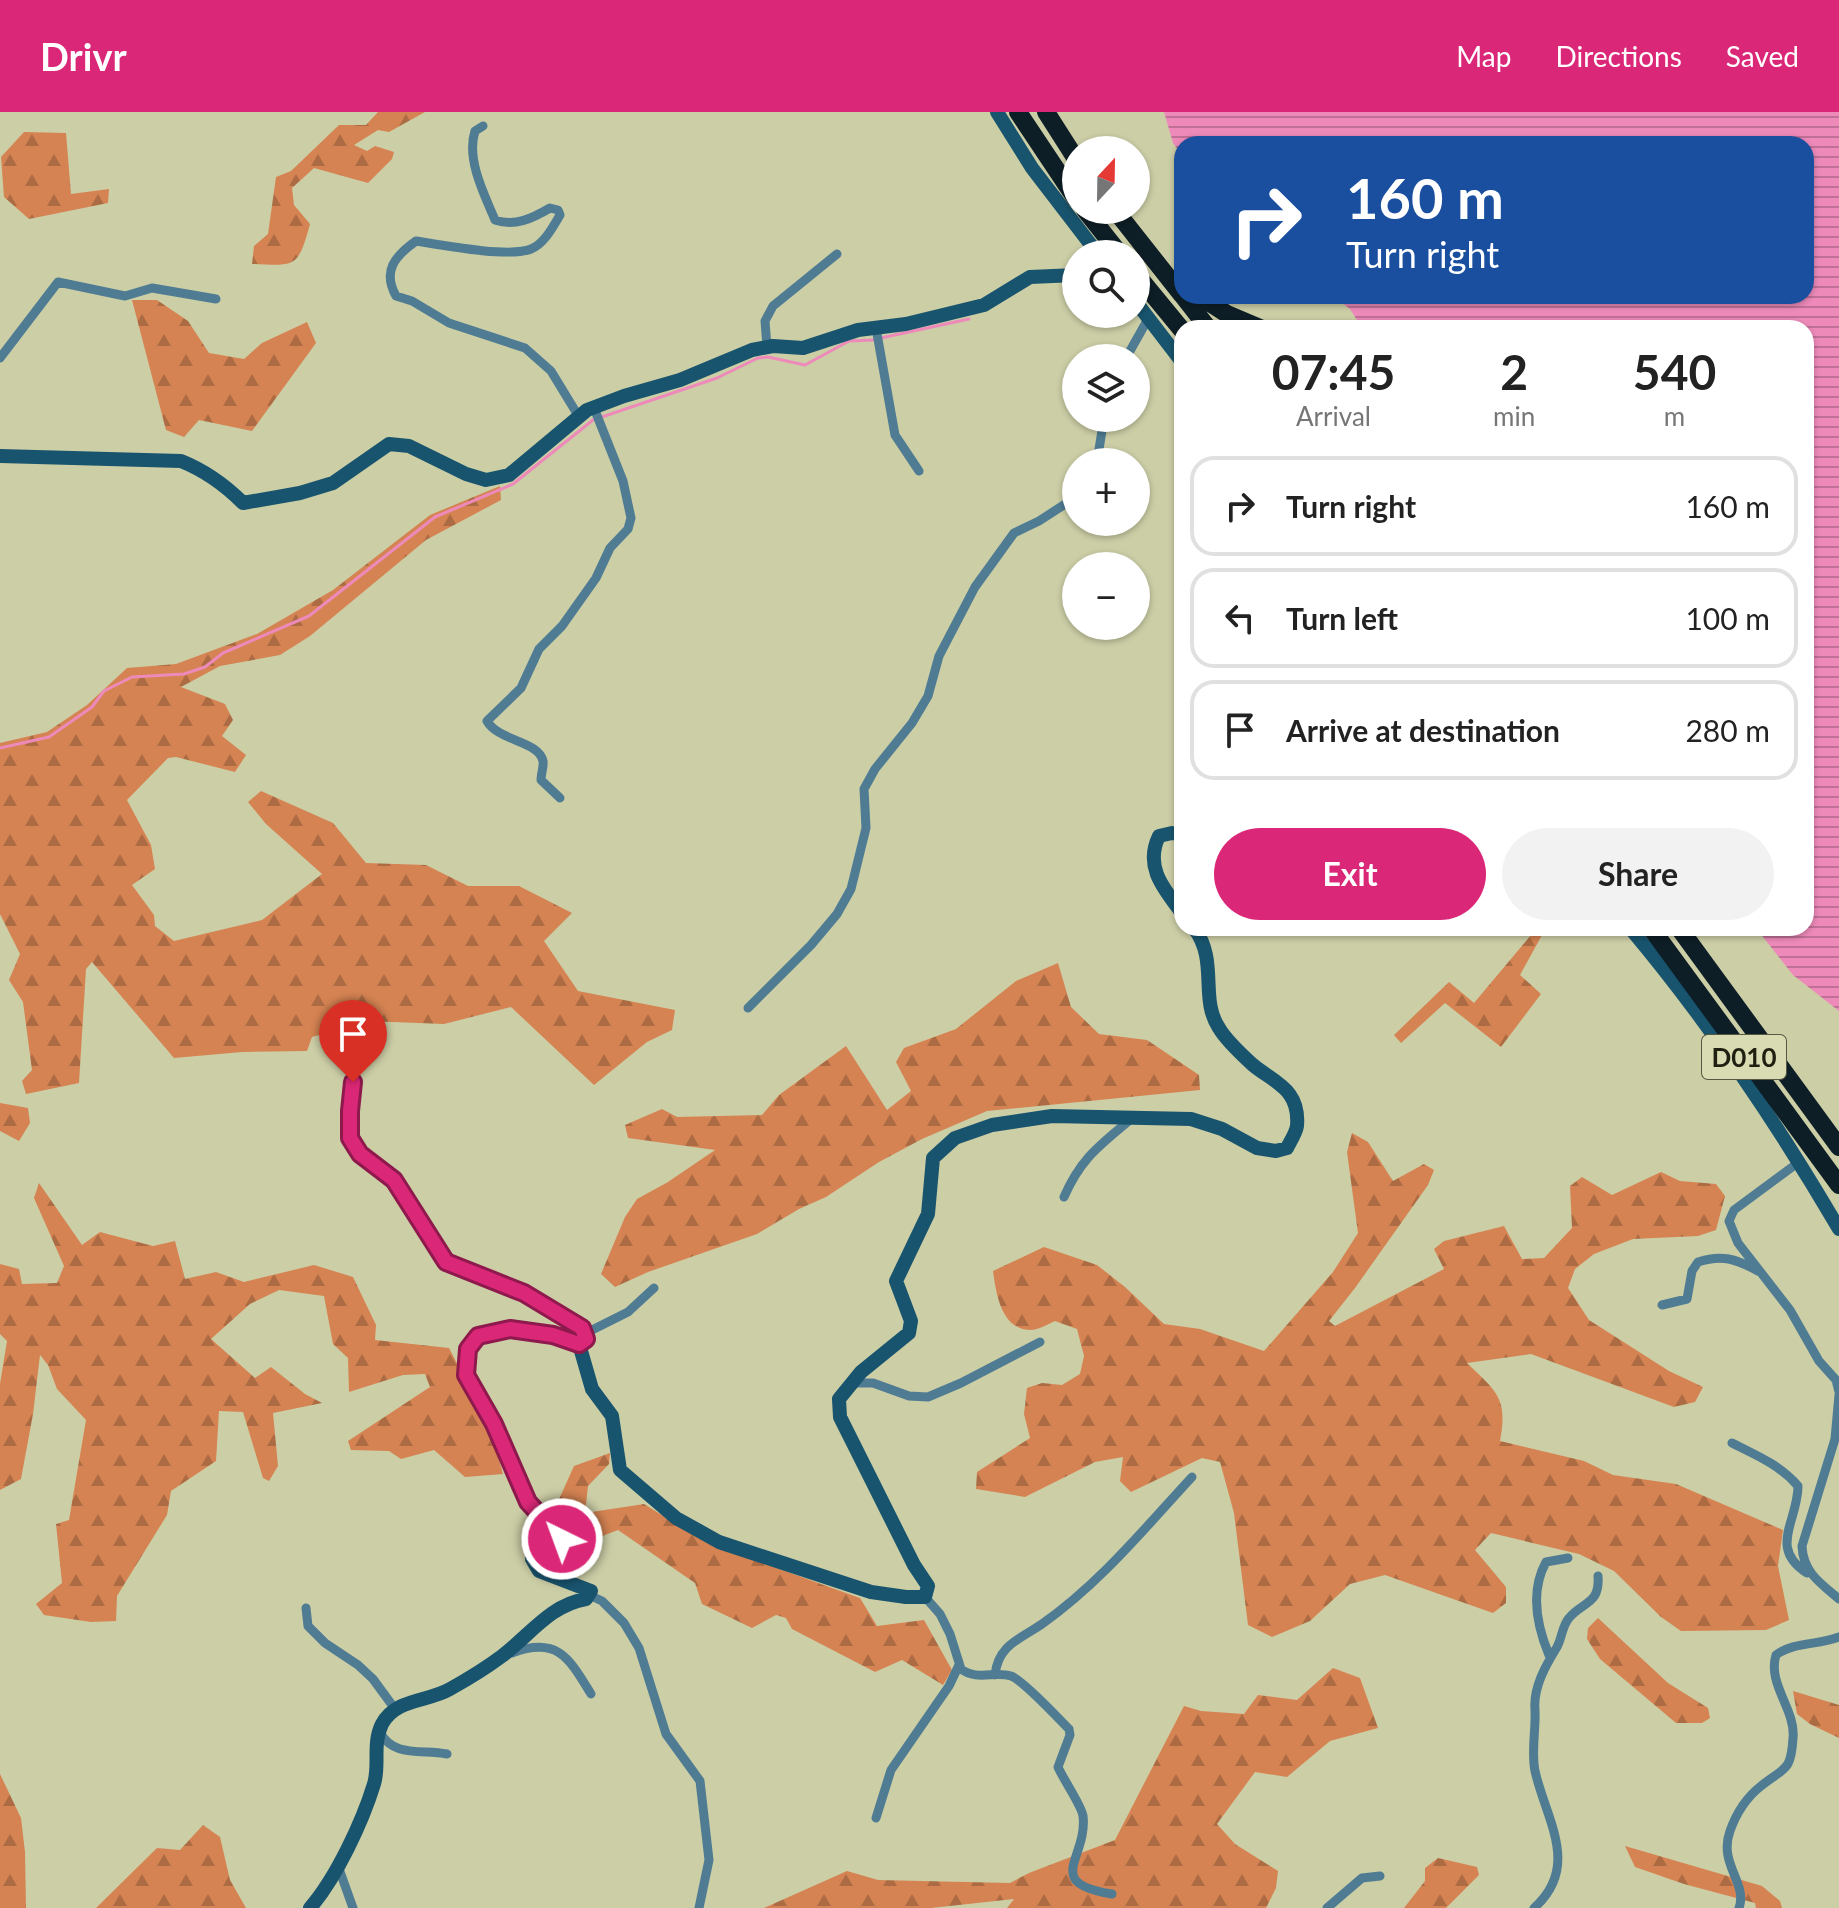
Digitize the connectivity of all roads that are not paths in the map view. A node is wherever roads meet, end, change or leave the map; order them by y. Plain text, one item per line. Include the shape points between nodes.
1 (997, 112) edge
2 (1018, 112) edge
3 (1046, 112) edge
4 (483, 126) dead end
5 (1062, 137) edge
6 (1062, 178) edge
7 (1096, 224) edge
8 (1126, 224) edge
9 (1087, 240) edge
10 (1109, 240) edge
11 (1138, 240) edge
12 (1150, 251) edge
13 (837, 254) dead end
14 (1150, 255) edge
15 (1174, 273) edge
16 (1062, 276) edge
17 (1174, 286) edge
18 (1150, 291) edge
19 (216, 299) dead end
20 (1188, 304) edge
21 (1211, 304) edge
22 (1174, 320) edge
23 (1202, 320) edge
24 (1241, 320) edge
25 (1150, 322) edge
26 (876, 328) junction
27 (767, 347) junction
28 (1174, 352) edge
29 (0, 358) edge
30 (594, 408) junction
31 (579, 417) junction
32 (0, 456) edge
33 (919, 471) dead end
34 (1062, 506) edge
35 (560, 798) dead end
36 (1174, 833) edge
37 (1174, 902) edge
38 (1198, 936) edge
39 (1636, 936) edge
40 (1657, 936) edge
41 (1685, 936) edge
42 (748, 1008) dead end
43 (357, 1054) dead end
44 (1134, 1117) junction
45 (1839, 1147) edge
46 (1799, 1162) junction
47 (1839, 1185) edge
48 (1064, 1197) dead end
49 (1839, 1229) edge
50 (1761, 1273) junction
51 (654, 1288) dead end
52 (1662, 1305) dead end
53 (582, 1339) junction
54 (1040, 1342) dead end
55 (852, 1383) junction
56 (1839, 1394) edge
57 (1732, 1443) dead end
58 (1192, 1477) dead end
59 (1568, 1558) dead end
60 (1598, 1576) dead end
61 (1813, 1577) junction
62 (589, 1595) junction
63 (925, 1597) junction
64 (1839, 1599) edge
65 (306, 1608) dead end
66 (1839, 1637) edge
67 (1549, 1655) junction
68 (502, 1656) junction
69 (959, 1665) junction
70 (995, 1675) junction
71 (591, 1694) dead end
72 (395, 1709) junction
73 (380, 1732) junction
74 (447, 1754) dead end
75 (876, 1818) dead end
76 (338, 1866) junction
77 (1380, 1876) dead end
78 (1112, 1894) dead end
79 (310, 1908) edge
80 (353, 1908) edge
81 (699, 1908) edge
82 (1327, 1908) edge
83 (1534, 1908) edge
84 (1739, 1908) edge

1 - 9 street
2 - 6 highway
3 - 5 highway
4 - 31 street via 471,142 473,159 495,220 506,224 531,219 550,208 560,215 534,248 523,251 416,241 393,264 391,287 396,296 449,323 525,348 551,371
7 - 10 highway
8 - 11 highway
12 - 15 highway
13 - 27 street via 773,306 765,321
14 - 17 highway
16 - 26 street via 1030,277 984,305
18 - 22 highway
19 - 29 street via 152,288 125,296 58,282
20 - 23 highway
21 - 24 highway
25 - 28 street
26 - 27 street via 803,348
26 - 33 street via 895,435
27 - 30 street
30 - 31 street
30 - 35 street via 623,481 631,518 628,529 610,548 562,626 539,649 521,688 487,721 497,734 537,751 543,761 541,780
31 - 32 street via 509,475 486,480 409,446 389,444 333,483 243,503 227,486 181,461
34 - 42 street via 1014,533 975,587 939,656 928,696 864,789 866,828 851,889 811,945
36 - 37 street via 1159,836 1153,848 1158,881
38 - 44 street via 1209,960 1210,1004 1218,1028 1252,1064 1283,1085 1294,1102 1297,1127 1287,1148 1276,1151 1191,1119
39 - 46 street via 1715,1035
40 - 47 highway, D010
41 - 45 highway, D010
43 - 53 street via 350,1138 360,1154 394,1180 446,1262 524,1293 582,1328
44 - 48 street via 1075,1170
44 - 55 street via 1052,1116 992,1125 955,1138 933,1158 928,1214 896,1281 911,1321 909,1333
46 - 49 street
46 - 50 street via 1734,1210 1729,1221
50 - 52 street via 1736,1259 1698,1262 1687,1299
50 - 56 street via 1836,1380
51 - 53 street via 628,1312
53 - 62 street via 510,1329 478,1336 468,1349 466,1375 528,1502 562,1539 532,1559 539,1571 584,1586
53 - 63 street via 592,1389 612,1416 620,1470 676,1518 719,1542 871,1592
54 - 55 street via 928,1397
55 - 63 street via 839,1399 840,1417 928,1586
56 - 61 street via 1835,1439 1802,1546 1802,1561
57 - 61 street via 1770,1462 1798,1486 1786,1547 1794,1564
58 - 70 street via 1095,1583 999,1654
59 - 67 street via 1546,1562 1538,1582 1540,1634
60 - 67 street via 1594,1598 1566,1622
61 - 64 street
62 - 68 street via 549,1614
62 - 81 street via 624,1623 643,1659 666,1734 700,1781 709,1860
63 - 69 street via 940,1614
65 - 72 street via 308,1626 365,1672
66 - 84 street via 1776,1655 1773,1665 1794,1737 1783,1772 1747,1801 1729,1833 1726,1850 1742,1901
67 - 83 street via 1534,1706 1534,1769 1555,1828 1558,1870
68 - 71 street via 531,1646 559,1651
68 - 72 street via 447,1691
69 - 70 street via 967,1674
69 - 75 street via 891,1770
70 - 78 street via 1016,1678 1069,1729 1058,1767 1083,1811 1074,1878 1093,1891
72 - 73 street
73 - 74 street via 387,1743 402,1750
73 - 76 street via 375,1781
76 - 79 street
76 - 80 street
77 - 82 street via 1362,1878

